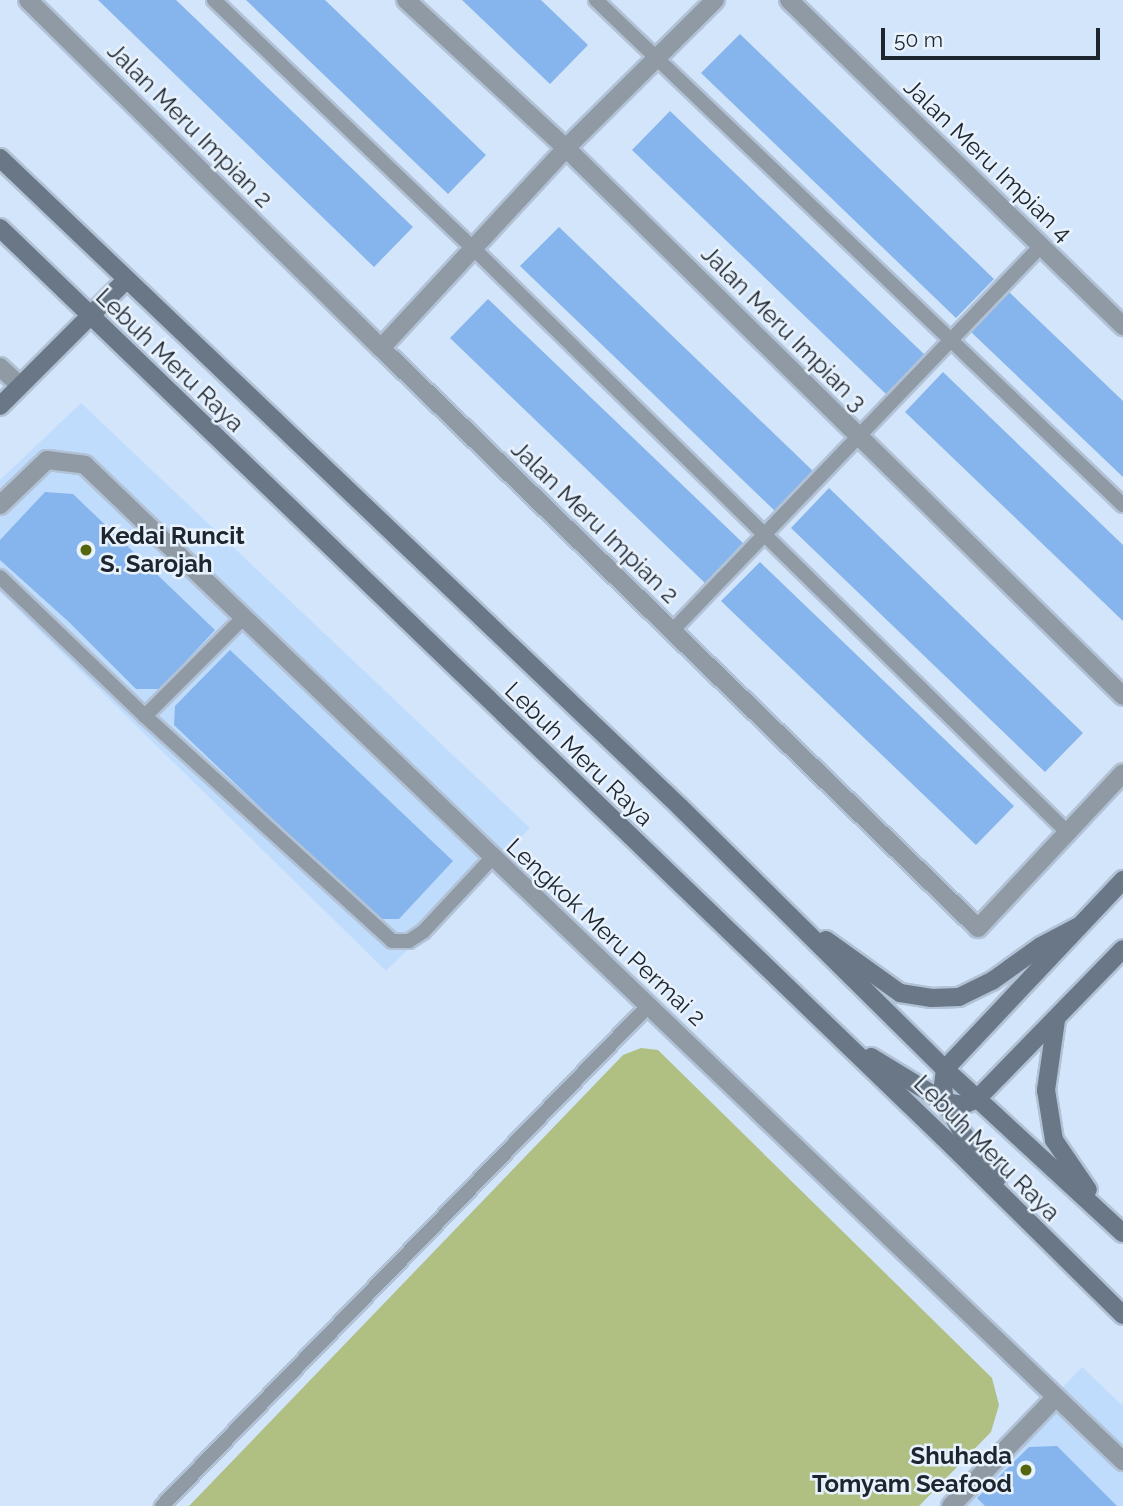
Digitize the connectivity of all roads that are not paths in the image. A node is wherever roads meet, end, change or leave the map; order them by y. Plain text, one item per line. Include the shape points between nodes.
1 (214, 0) edge
2 (406, 0) edge
3 (596, 0) edge
4 (715, 0) edge
5 (789, 0) edge
6 (31, 1) edge
7 (656, 59) junction
8 (566, 148) junction
9 (0, 158) edge
10 (0, 228) edge
11 (1041, 246) junction
12 (474, 249) junction
13 (126, 280) junction
14 (90, 317) junction
15 (1123, 326) edge
16 (951, 340) junction
17 (380, 348) junction
18 (0, 367) edge
19 (19, 385) junction
20 (0, 405) edge
21 (860, 438) junction
22 (0, 505) edge
23 (1123, 505) edge
24 (763, 534) junction
25 (0, 577) edge
26 (243, 618) junction
27 (672, 631) junction
28 (1123, 696) edge
29 (145, 716) junction
30 (1123, 773) edge
31 (1067, 832) junction
32 (492, 858) junction
33 (1123, 880) edge
34 (780, 908) junction
35 (1079, 926) junction
36 (1123, 949) edge
37 (649, 1005) junction
38 (816, 1016) junction
39 (1056, 1020) junction
40 (946, 1069) junction
41 (977, 1099) junction
42 (945, 1102) junction
43 (1105, 1215) junction
44 (1123, 1233) edge
45 (1085, 1280) junction
46 (1123, 1315) edge
47 (1056, 1397) junction
48 (1123, 1461) edge
49 (162, 1506) edge
50 (951, 1506) edge

1 - 12 lane
2 - 8 street, Jalan Meru Impian 3
3 - 7 lane
4 - 7 street
5 - 11 street, Jalan Meru Impian 4
6 - 17 street, Jalan Meru Impian 2
7 - 8 street
7 - 16 lane
8 - 12 street
8 - 21 street, Jalan Meru Impian 3
9 - 13 main road, Lebuh Meru Raya
10 - 14 main road, Lebuh Meru Raya
11 - 15 street, Jalan Meru Impian 4
11 - 16 lane
12 - 17 street
12 - 24 lane
13 - 14 main road
13 - 34 main road, Lebuh Meru Raya
14 - 19 main road
14 - 38 main road, Lebuh Meru Raya
16 - 21 lane
16 - 23 lane
17 - 27 street, Jalan Meru Impian 2
18 - 19 street
19 - 20 main road
21 - 24 lane
21 - 28 street, Jalan Meru Impian 3
22 - 26 street, Lengkok Meru Permai 2 via 47,460 85,465
24 - 27 lane
24 - 31 lane
25 - 29 lane
26 - 29 lane
26 - 32 street, Lengkok Meru Permai 2
27 - 31 street, Jalan Meru Impian 2 via 978,928
29 - 32 lane via 392,941 409,941 423,932
30 - 31 street, Jalan Meru Impian 2
32 - 37 street, Lengkok Meru Permai 2
33 - 35 main road
34 - 35 main road via 900,993 932,999 959,997 992,981
34 - 40 main road, Lebuh Meru Raya
35 - 40 main road
36 - 39 main road
37 - 47 street, Lengkok Meru Permai 2
37 - 49 lane
38 - 42 main road via 903,1079
38 - 45 main road, Lebuh Meru Raya
39 - 41 main road
39 - 43 main road via 1046,1090 1054,1140
40 - 41 main road, Lebuh Meru Raya
40 - 42 main road
41 - 42 main road via 963,1105
41 - 43 main road, Lebuh Meru Raya
42 - 45 main road via 981,1158
43 - 44 main road, Lebuh Meru Raya
45 - 46 main road, Lebuh Meru Raya
47 - 48 street, Lengkok Meru Permai 2
47 - 50 street

